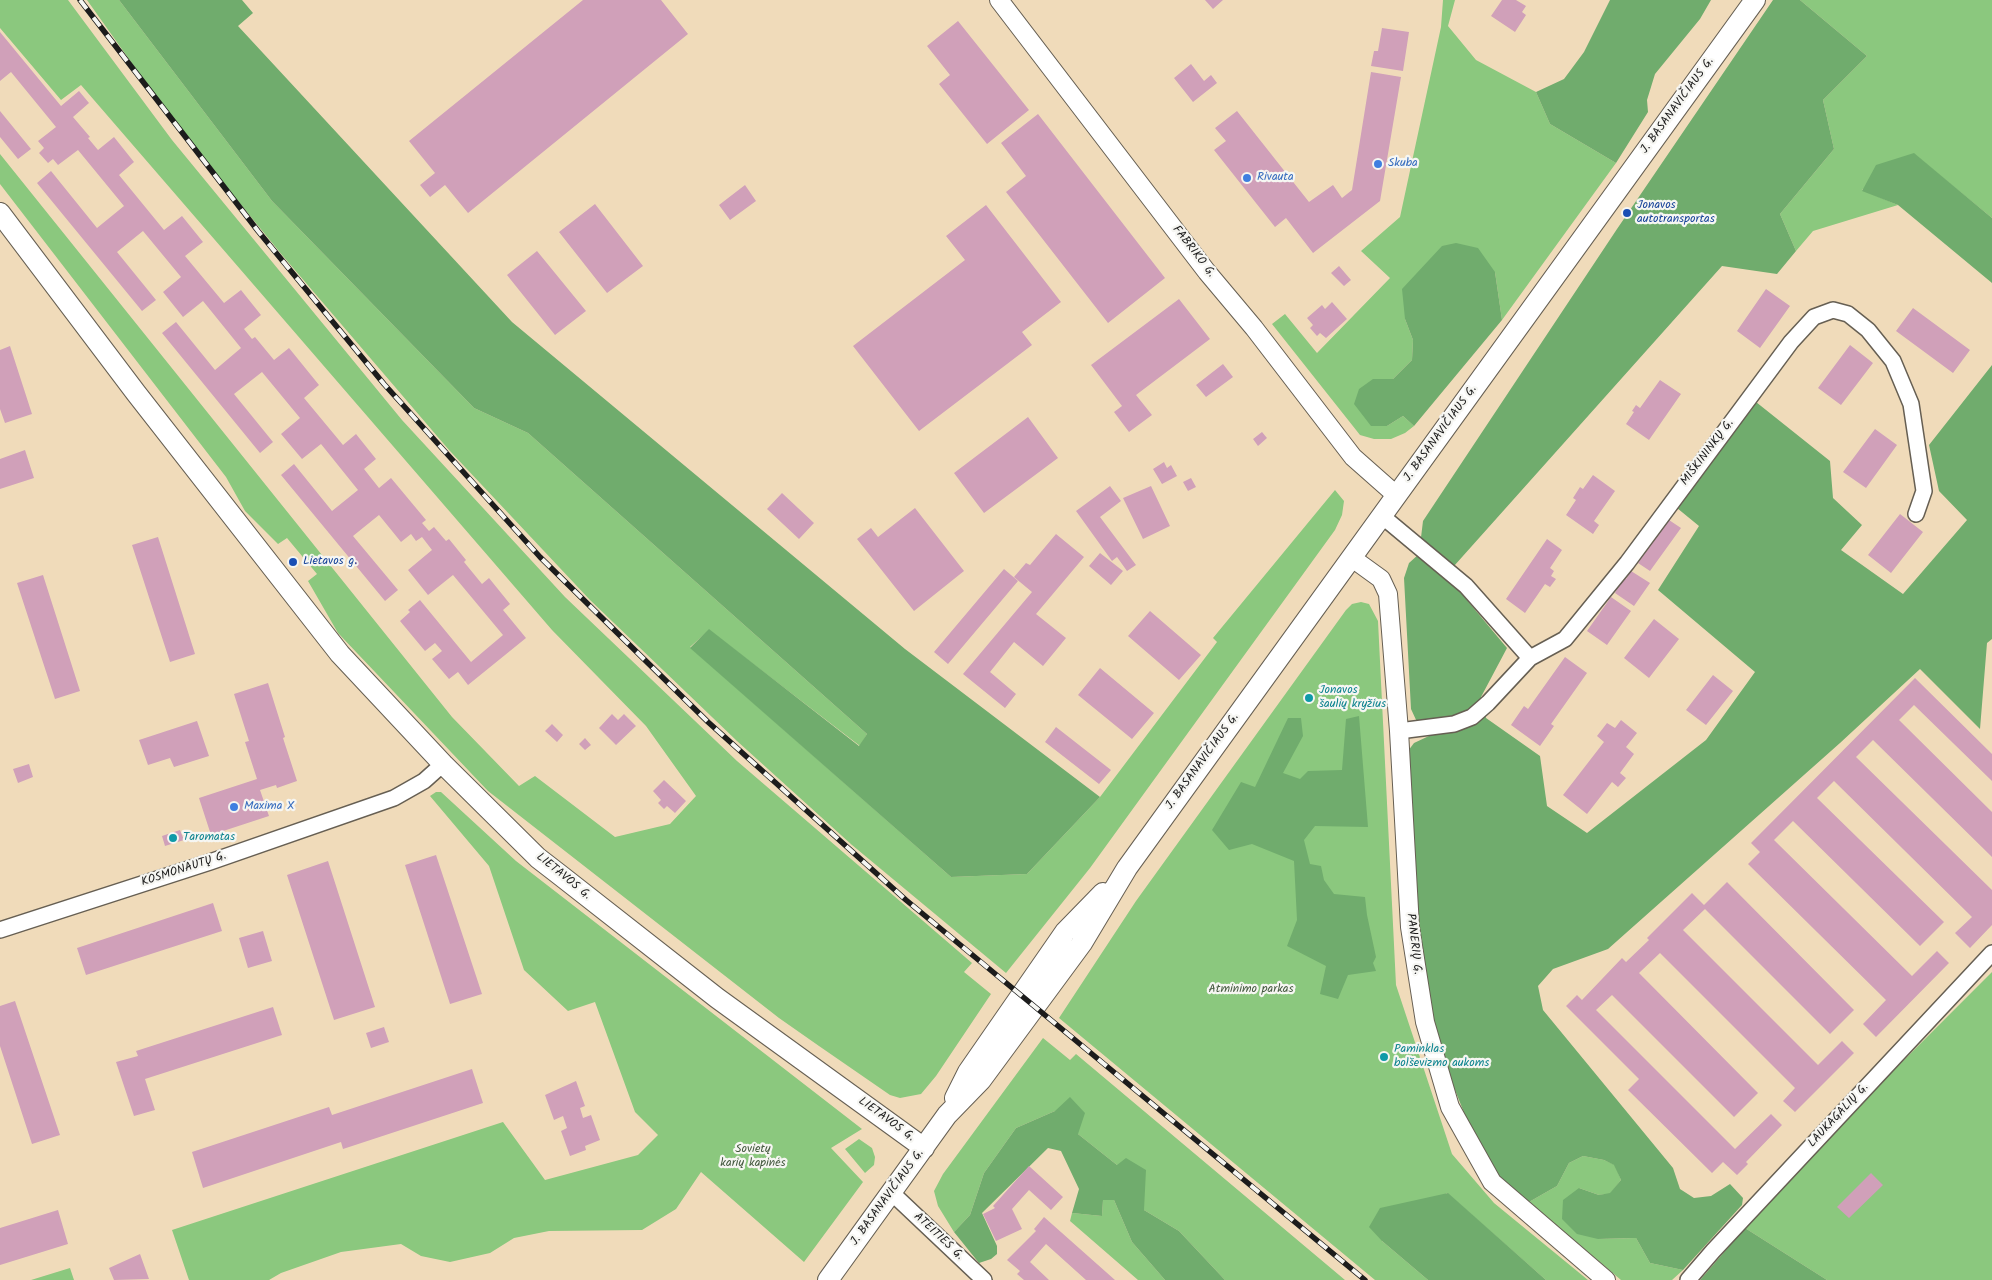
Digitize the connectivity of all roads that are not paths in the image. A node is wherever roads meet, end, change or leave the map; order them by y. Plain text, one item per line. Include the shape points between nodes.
1 (999, 0) edge
2 (1755, 0) edge
3 (0, 213) edge
4 (1396, 495) junction
5 (1916, 514) dead end
6 (1382, 516) junction
7 (1352, 558) junction
8 (1530, 658) junction
9 (1399, 731) junction
10 (443, 764) junction
11 (0, 930) edge
12 (1992, 954) edge
13 (924, 1148) junction
14 (892, 1193) junction
15 (828, 1280) edge
16 (984, 1280) edge
17 (1606, 1280) edge
18 (1688, 1280) edge

1 - 4 street, FABRIKO G. via 1353,457
2 - 4 main road, J. BASANAVIČIAUS G.
3 - 10 main road, LIETAVOS G. via 329,640
4 - 6 main road, J. BASANAVIČIAUS G.
5 - 8 street, MIŠKININKŲ G. via 1924,491 1911,404 1892,361 1868,330 1848,314 1833,310 1814,317 1791,342 1627,563 1572,631 1565,639
6 - 7 main road, J. BASANAVIČIAUS G.
6 - 8 street via 1466,586
7 - 9 street, PANERIŲ G. via 1381,579 1388,594
7 - 13 main road, J. BASANAVIČIAUS G. via 1127,868 1076,951 981,1080 947,1115
8 - 9 street, MIŠKININKŲ G. via 1472,717 1454,724
9 - 17 street, PANERIŲ G. via 1410,927 1425,1022 1450,1107 1492,1182
10 - 11 street, KOSMONAUTŲ G. via 424,781 394,798
10 - 13 main road, LIETAVOS G. via 538,858 717,998
12 - 18 street, LAUKAGALIŲ G.
13 - 14 main road, J. BASANAVIČIAUS G.
14 - 15 main road, J. BASANAVIČIAUS G.
14 - 16 street, ATEITIES G.

